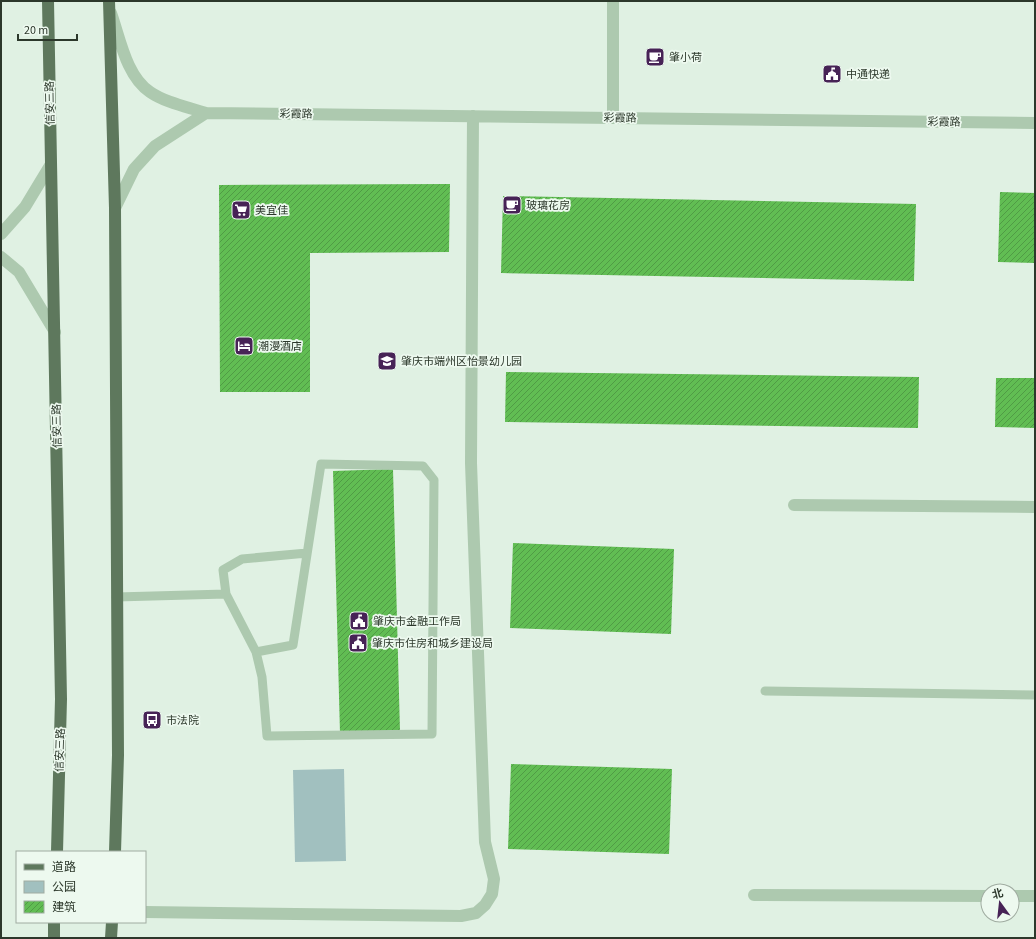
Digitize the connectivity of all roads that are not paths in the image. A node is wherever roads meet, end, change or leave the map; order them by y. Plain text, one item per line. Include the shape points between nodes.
1 (48, 1) edge
2 (613, 1) edge
3 (109, 4) edge
4 (206, 113) junction
5 (473, 116) junction
6 (613, 118) junction
7 (1035, 123) edge
8 (50, 164) junction
9 (115, 208) junction
10 (1, 234) edge
11 (1, 257) edge
12 (55, 332) junction
13 (794, 505) dead end
14 (1035, 507) edge
15 (307, 553) junction
16 (226, 594) junction
17 (116, 597) junction
18 (256, 652) junction
19 (765, 691) dead end
20 (1035, 695) edge
21 (56, 851) edge
22 (115, 851) edge
23 (754, 895) dead end
24 (980, 896) edge
25 (1020, 896) edge
26 (1035, 896) edge
27 (146, 912) edge
28 (54, 923) edge
29 (112, 923) edge
30 (54, 938) edge
31 (111, 938) edge

1 - 8 main road, 信安三路
2 - 6 street
3 - 4 street, 彩霞路 via 132,71 150,92 170,102
3 - 9 main road
4 - 5 street, 彩霞路
4 - 9 street via 155,146 134,169
5 - 6 street, 彩霞路
5 - 27 street via 471,463 485,842 494,880 492,894 476,913 460,916
6 - 7 street, 彩霞路
8 - 10 street via 25,207
8 - 12 main road, 信安三路
9 - 17 main road
11 - 12 street via 19,272
12 - 21 main road, 信安三路 via 61,699
13 - 14 street
15 - 16 lane via 242,559 223,570
15 - 18 lane via 292,645
15 - 18 lane via 321,464 423,466 434,480 432,734 267,736 262,677
16 - 17 lane
16 - 18 lane
17 - 22 main road via 118,755
19 - 20 lane
23 - 24 street
25 - 26 street
28 - 30 main road
29 - 31 main road

